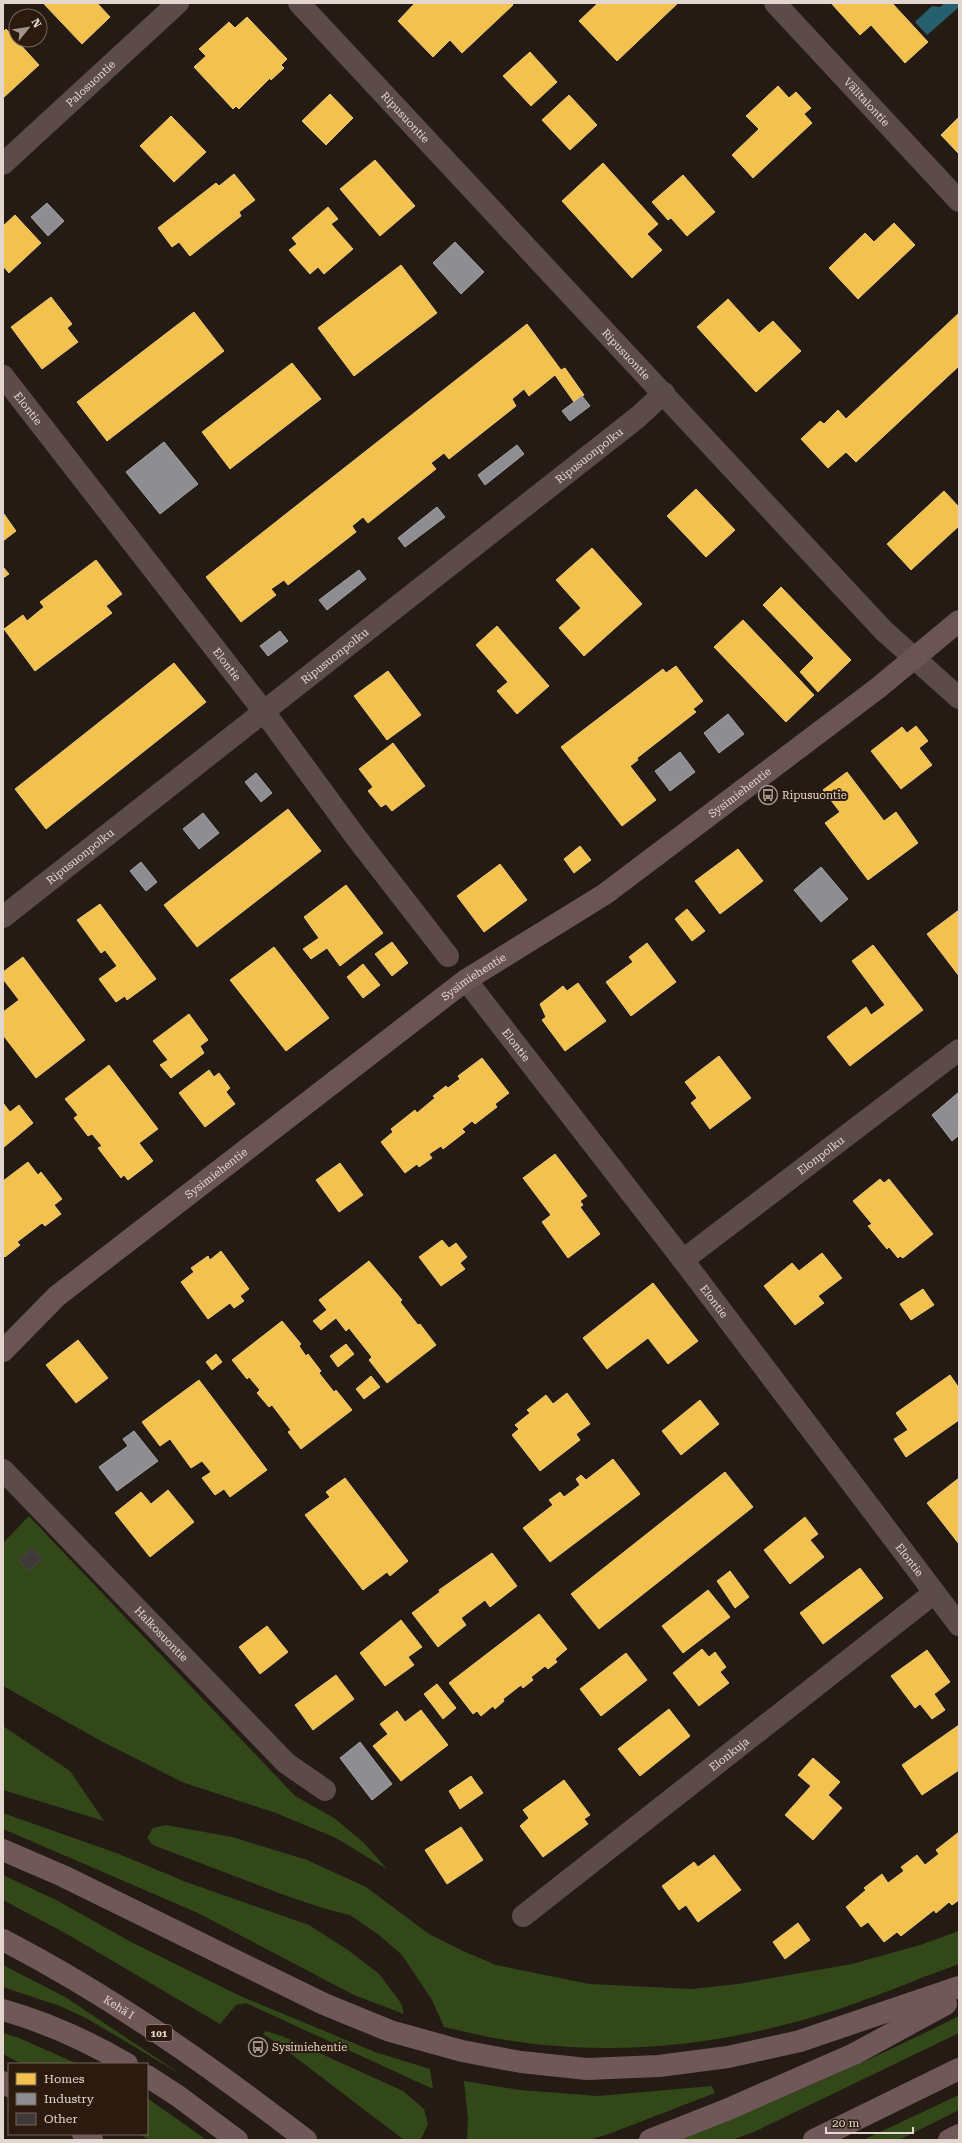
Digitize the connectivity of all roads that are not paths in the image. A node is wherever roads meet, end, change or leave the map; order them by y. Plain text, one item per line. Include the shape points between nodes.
1 (178, 3) edge
2 (299, 3) edge
3 (775, 3) edge
4 (3, 164) edge
5 (959, 201) edge
6 (3, 376) edge
7 (664, 393) junction
8 (959, 621) edge
9 (914, 658) junction
10 (959, 698) edge
11 (265, 713) junction
12 (3, 917) edge
13 (448, 956) dead end
14 (466, 980) junction
15 (959, 1050) edge
16 (683, 1260) junction
17 (3, 1351) edge
18 (3, 1470) edge
19 (934, 1593) junction
20 (959, 1625) edge
21 (325, 1790) dead end
22 (3, 1850) edge
23 (524, 1916) dead end
24 (3, 1940) edge
25 (959, 1987) edge
26 (959, 1996) edge
27 (3, 2010) edge
28 (125, 2063) edge
29 (959, 2069) edge
30 (148, 2077) edge
31 (959, 2135) edge
32 (237, 2140) edge
33 (306, 2140) edge
34 (650, 2140) edge
35 (814, 2140) edge
36 (949, 2140) edge

1 - 4 street, Palosuontie
2 - 7 street, Ripusuontie
3 - 5 street, Välitalontie
6 - 11 street, Elontie
7 - 9 street, Ripusuontie via 870,616
7 - 11 street, Ripusuonpolku via 638,417
8 - 9 street, Sysimiehentie
9 - 10 street, Ripusuontie
9 - 14 street, Sysimiehentie via 605,894
11 - 12 street, Ripusuonpolku
11 - 13 street, Elontie via 355,836
14 - 16 street, Elontie
14 - 17 street, Sysimiehentie via 57,1296
15 - 16 street, Elonpolku
16 - 19 street, Elontie
18 - 21 street, Halkosuontie via 286,1762
19 - 20 street, Elontie
19 - 23 street, Elonkuja
22 - 25 highway via 63,1876 324,2004 390,2031 462,2051 521,2062 587,2069 659,2066 728,2058 800,2041
24 - 33 highway, Kehä I / 101 via 165,2036
26 - 34 highway via 854,2054
27 - 28 highway via 56,2027 90,2042
29 - 35 highway
30 - 32 highway
31 - 36 highway

